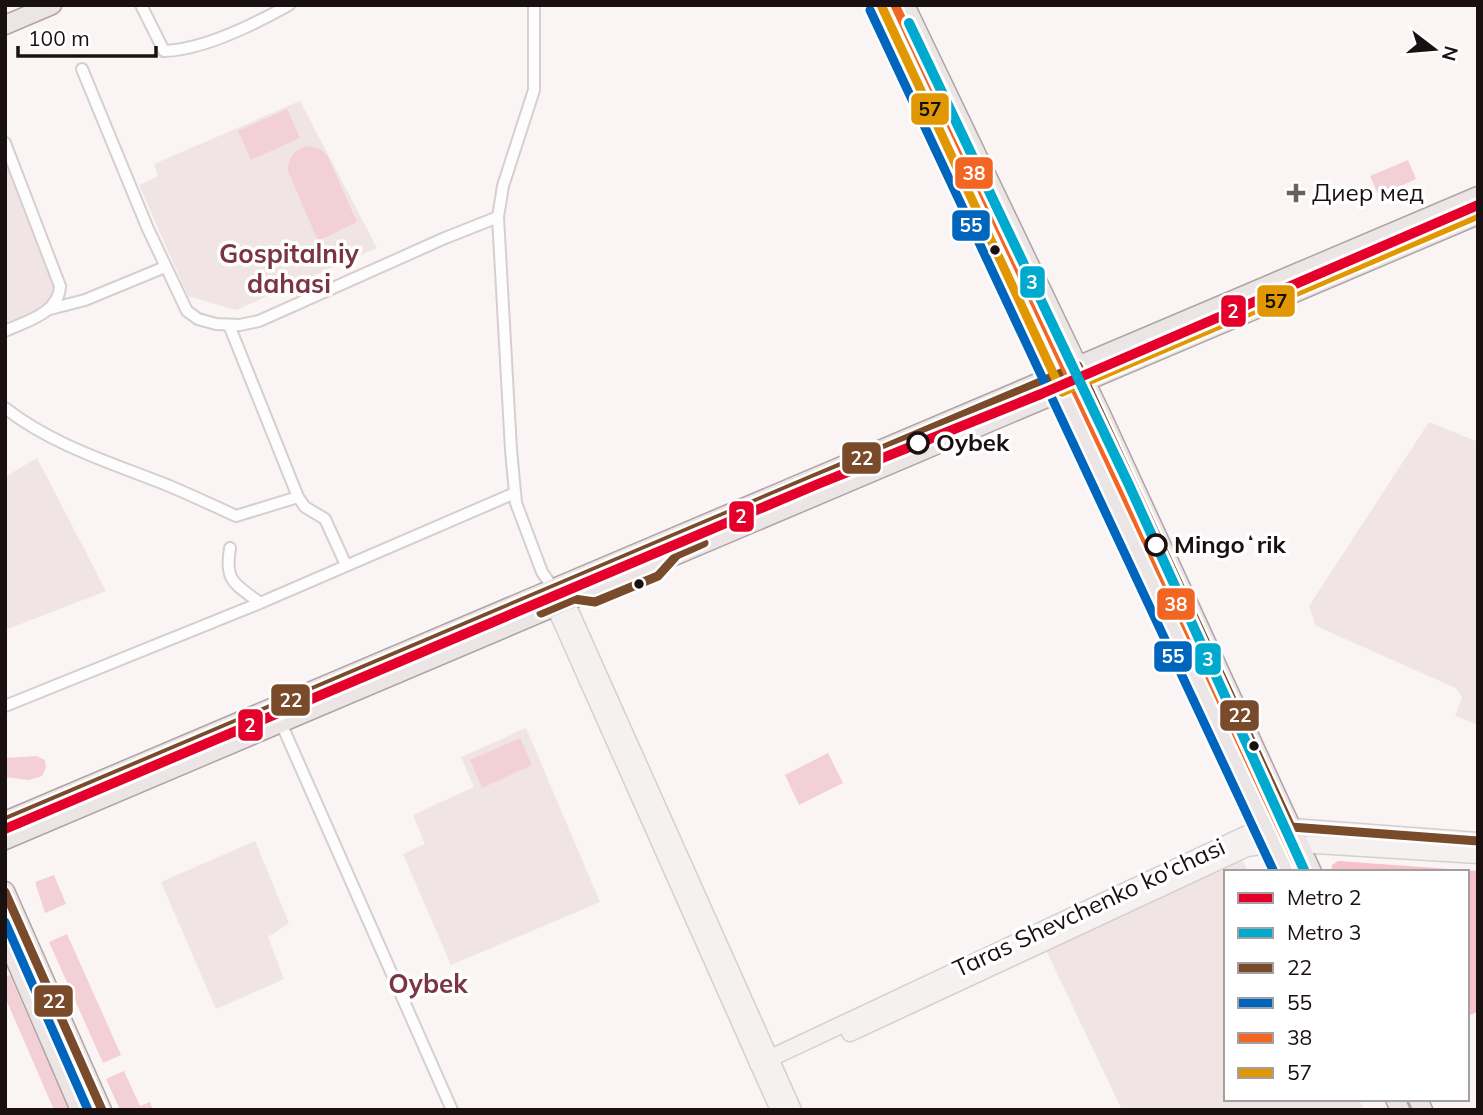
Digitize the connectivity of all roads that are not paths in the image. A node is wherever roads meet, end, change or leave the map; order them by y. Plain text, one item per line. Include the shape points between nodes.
1 (52, 5) edge
2 (141, 5) edge
3 (289, 5) edge
4 (534, 5) edge
5 (881, 5) edge
6 (905, 5) edge
7 (5, 25) edge
8 (82, 69) dead end
9 (5, 143) edge
10 (1478, 196) edge
11 (1478, 215) edge
12 (498, 217) junction
13 (164, 267) junction
14 (60, 282) junction
15 (80, 301) junction
16 (50, 309) junction
17 (229, 325) junction
18 (5, 331) edge
19 (1082, 374) junction
20 (1058, 384) junction
21 (5, 408) edge
22 (515, 494) junction
23 (298, 498) junction
24 (230, 548) dead end
25 (346, 565) junction
26 (553, 588) junction
27 (260, 603) junction
28 (560, 604) junction
29 (5, 706) edge
30 (281, 723) junction
31 (5, 821) edge
32 (1266, 825) junction
33 (1291, 827) junction
34 (5, 840) edge
35 (1478, 841) edge
36 (1275, 844) junction
37 (1299, 844) junction
38 (1336, 846) junction
39 (1478, 855) edge
40 (1287, 870) edge
41 (1311, 870) edge
42 (1311, 870) edge
43 (5, 891) edge
44 (5, 936) edge
45 (12, 968) edge
46 (766, 1066) junction
47 (80, 1110) edge
48 (102, 1110) edge
49 (452, 1110) edge
50 (779, 1110) edge
51 (793, 1110) edge

1 - 7 main road
2 - 3 street via 164,51 189,48 230,33
4 - 12 street via 534,90 503,186
5 - 20 main road
6 - 19 main road
8 - 13 street
9 - 14 street
10 - 19 main road
11 - 19 main road
12 - 17 street via 269,317
12 - 22 street
13 - 15 street
13 - 17 street via 187,311 204,321
14 - 15 street via 67,295
14 - 16 street via 59,297
15 - 16 street
16 - 18 street
17 - 23 street
19 - 20 main road
19 - 33 main road
20 - 26 main road
20 - 28 main road
20 - 32 main road
21 - 23 street via 97,458 236,516
22 - 25 street
22 - 26 street via 542,572
23 - 25 street via 325,519
24 - 27 street via 230,575 240,591
25 - 27 street
26 - 28 main road
26 - 31 main road
27 - 29 street
28 - 30 main road
28 - 46 main road
30 - 34 main road
30 - 49 street
32 - 33 main road, Taras Shevchenko ko'chasi
32 - 36 main road
32 - 46 main road, Taras Shevchenko ko'chasi
33 - 35 main road, Taras Shevchenko ko'chasi
33 - 37 main road
36 - 37 main road, Taras Shevchenko ko'chasi
36 - 40 main road
36 - 46 main road, Taras Shevchenko ko'chasi via 1247,848
37 - 38 main road, Taras Shevchenko ko'chasi
37 - 41 main road
38 - 39 main road, Taras Shevchenko ko'chasi
38 - 42 main road via 1319,854
43 - 48 main road
44 - 45 main road
45 - 47 main road
46 - 50 main road
46 - 51 main road

